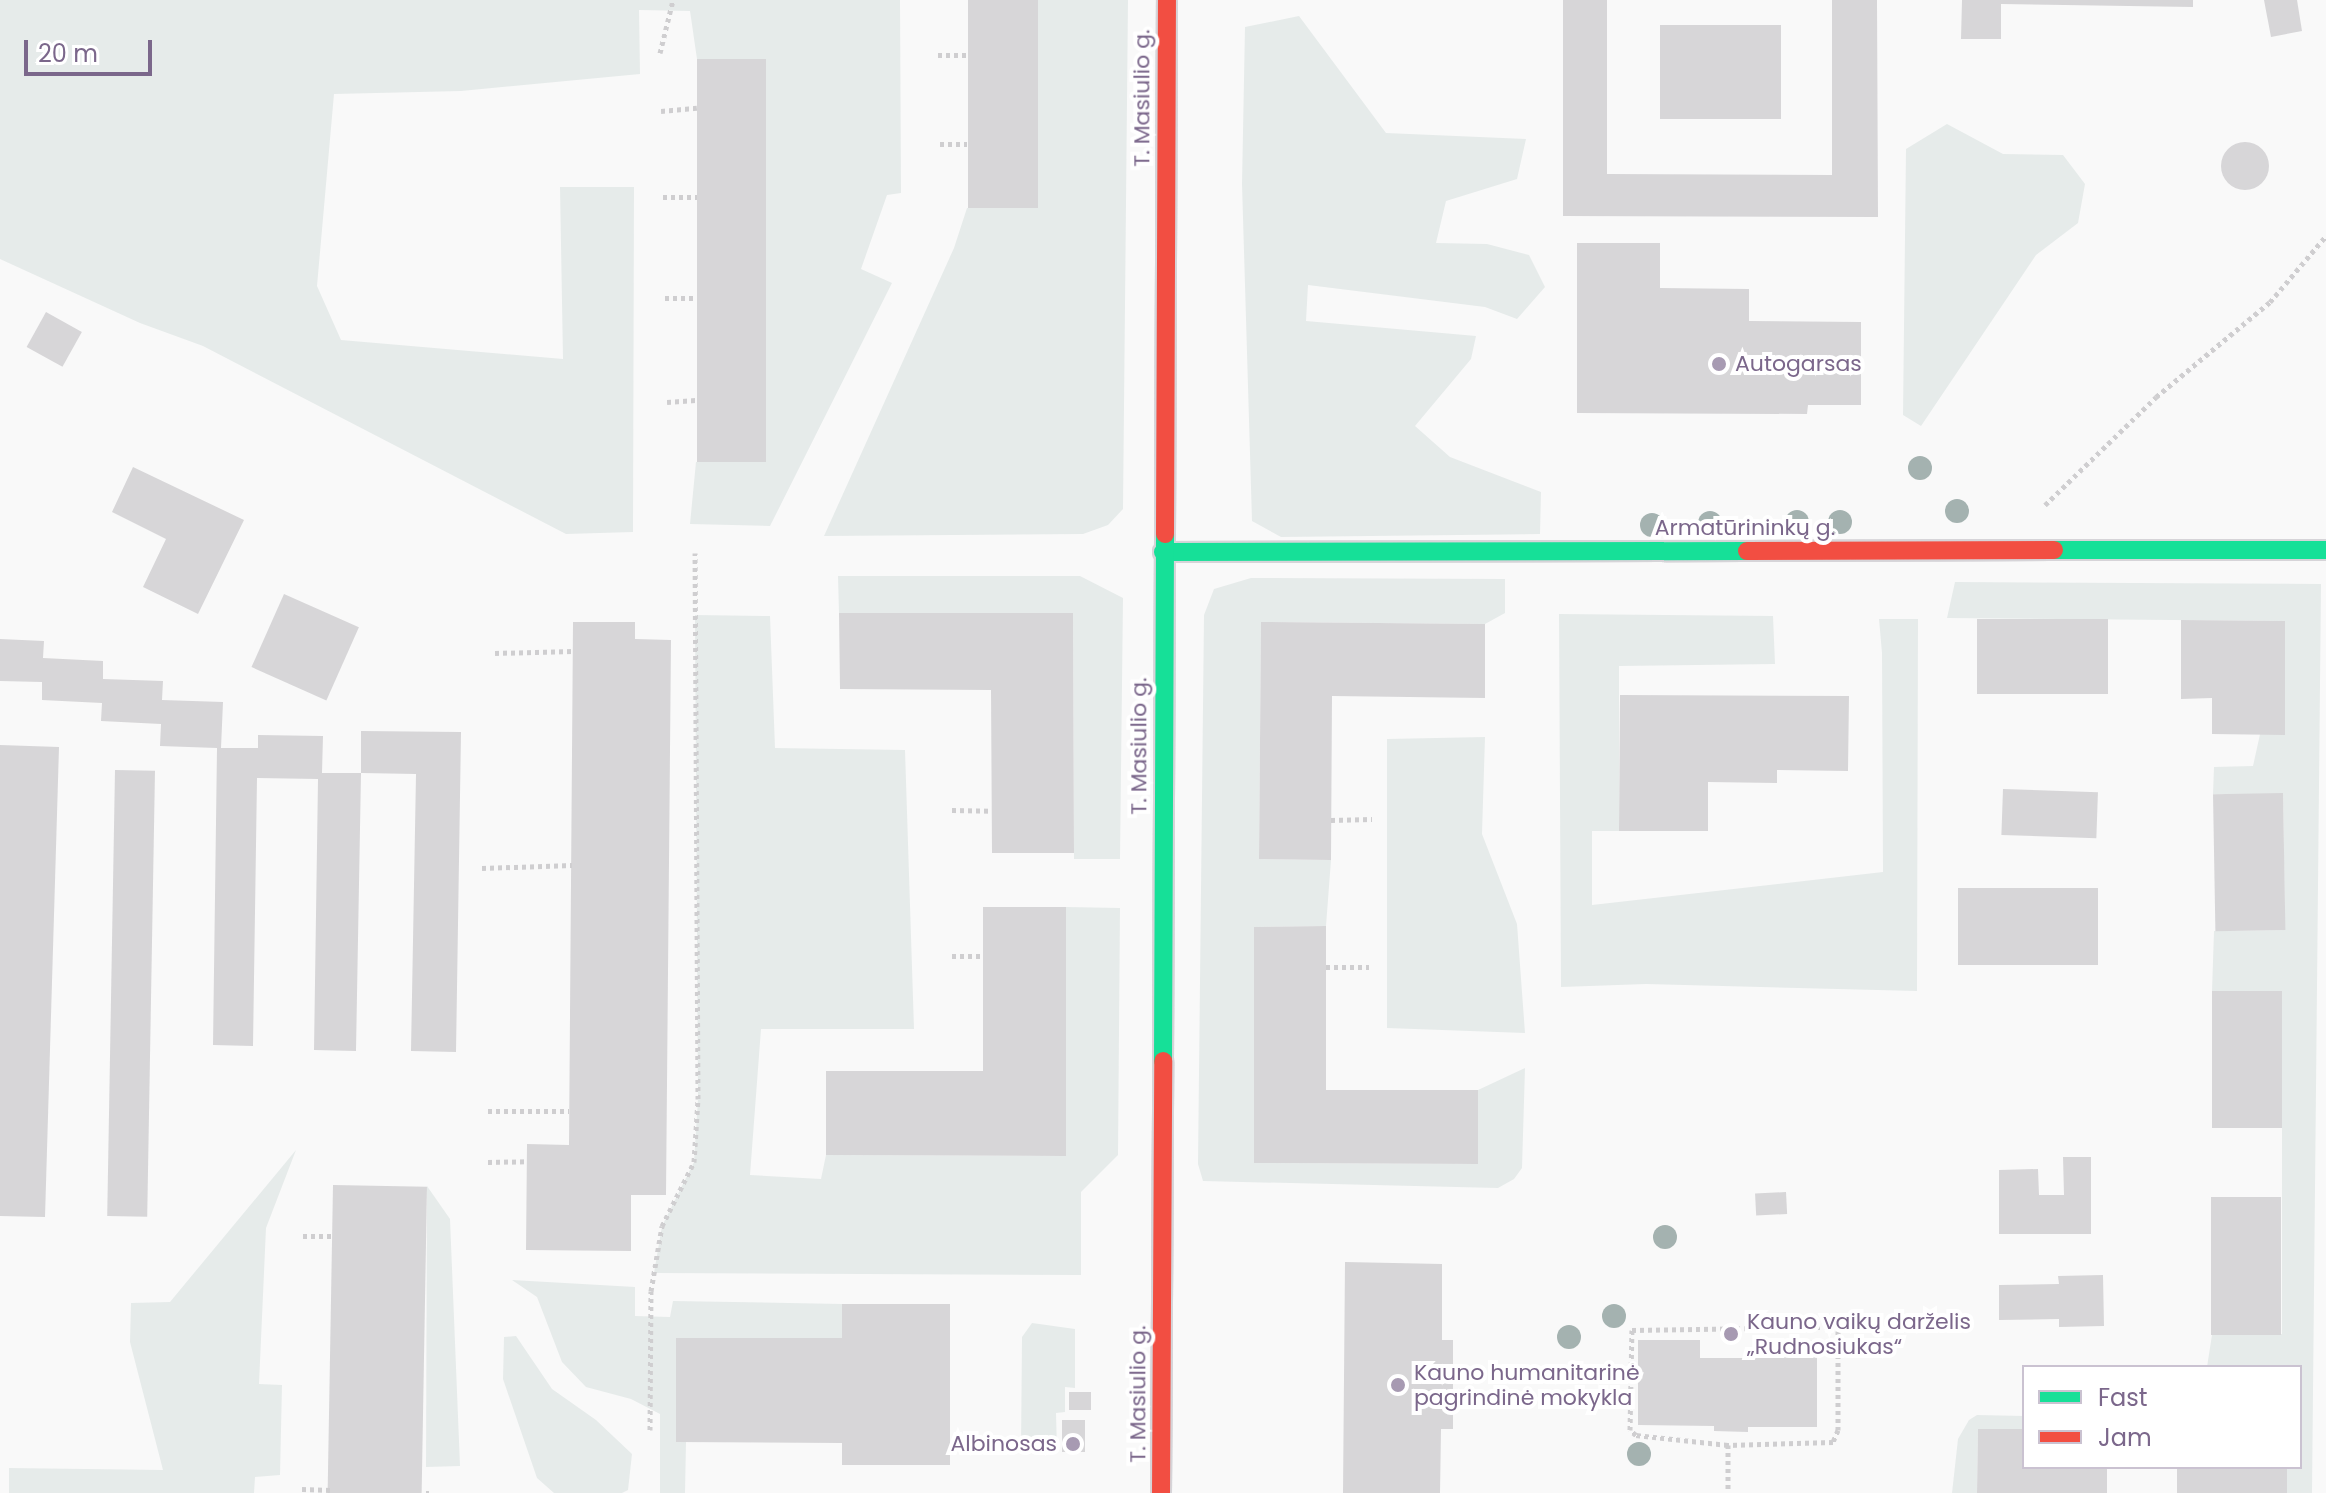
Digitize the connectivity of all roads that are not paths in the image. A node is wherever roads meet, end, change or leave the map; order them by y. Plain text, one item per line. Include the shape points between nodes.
1 (1167, 0) edge
2 (2326, 550) edge
3 (1163, 552) junction
4 (1161, 1493) edge

1 - 3 main road, T. Masiulio g.
2 - 3 main road, Armatūrininkų g.
3 - 4 main road, T. Masiulio g.

